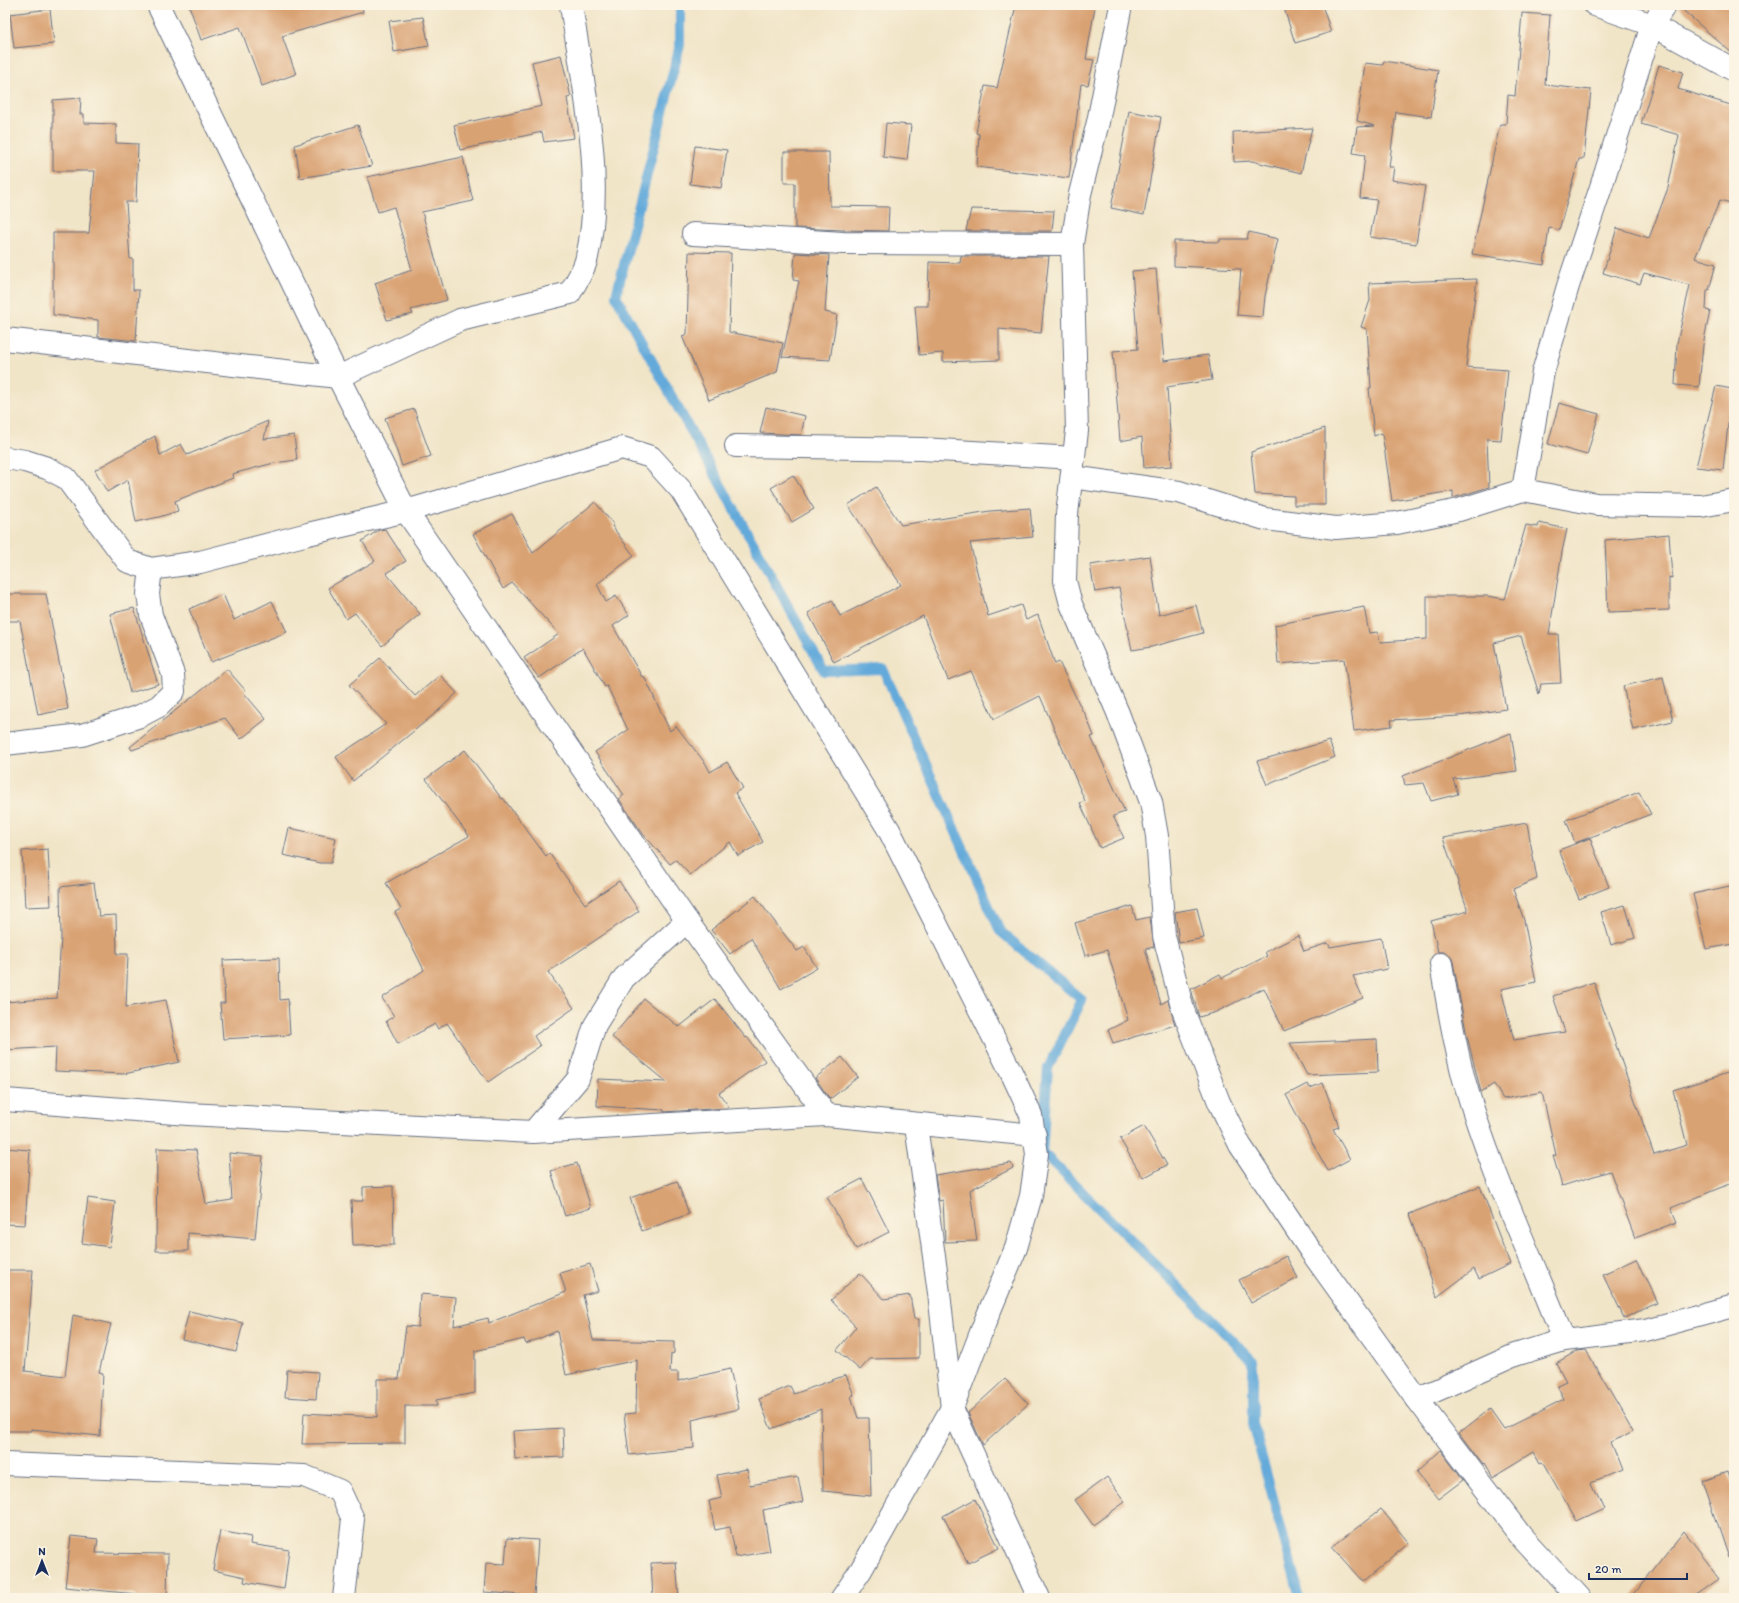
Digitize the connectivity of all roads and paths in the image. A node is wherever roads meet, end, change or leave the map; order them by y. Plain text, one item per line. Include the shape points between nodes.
1 (158, 5) edge
2 (571, 5) edge
3 (1121, 5) edge
4 (1596, 5) edge
5 (1665, 5) edge
6 (1652, 25) junction
7 (1734, 70) edge
8 (693, 234) dead end
9 (1072, 244) junction
10 (5, 339) edge
11 (338, 377) junction
12 (736, 446) dead end
13 (5, 458) edge
14 (1073, 468) junction
15 (1523, 490) junction
16 (1734, 500) edge
17 (406, 511) junction
18 (151, 569) junction
19 (5, 744) edge
20 (687, 921) junction
21 (1441, 964) dead end
22 (5, 1100) edge
23 (826, 1115) junction
24 (916, 1125) junction
25 (533, 1132) junction
26 (1035, 1135) junction
27 (1734, 1306) edge
28 (1564, 1340) junction
29 (1417, 1399) junction
30 (952, 1408) junction
31 (5, 1464) edge
32 (344, 1598) edge
33 (842, 1598) edge
34 (1039, 1598) edge
35 (1578, 1598) edge

1 - 11 street
2 - 11 street via 591,136 594,207 586,262 570,293 460,320
3 - 9 street via 1098,122 1080,194
4 - 6 street
5 - 6 street
6 - 7 street
6 - 15 street via 1543,372
8 - 9 street via 843,243
9 - 14 street via 1077,431
10 - 11 street
11 - 17 street
12 - 14 street via 922,449
13 - 18 street via 25,460 66,478 127,561
14 - 15 street via 1179,492 1265,520 1336,528 1397,523 1459,510
14 - 29 street via 1067,514 1065,581 1070,604 1118,713 1151,802 1157,836 1164,936 1183,1010 1219,1102 1240,1145 1310,1250
15 - 16 street via 1596,504 1701,506
17 - 18 street via 200,562
17 - 20 street
17 - 26 street via 622,448 651,457 680,490 889,830 1013,1076 1031,1115
18 - 19 street via 148,594 151,615 173,674 174,691 159,706 140,716 82,735
20 - 23 street
20 - 25 street via 624,978 595,1025 578,1079
21 - 28 street via 1452,1031 1465,1082 1491,1161
22 - 25 street via 188,1114
23 - 24 street
23 - 25 street
24 - 26 street
24 - 30 street
26 - 30 street via 1037,1154 1032,1196 1016,1248
27 - 28 street via 1646,1330
28 - 29 street via 1515,1354
29 - 35 street via 1522,1537
30 - 33 street via 861,1570
30 - 34 street
31 - 32 street via 304,1476 340,1491 353,1520

